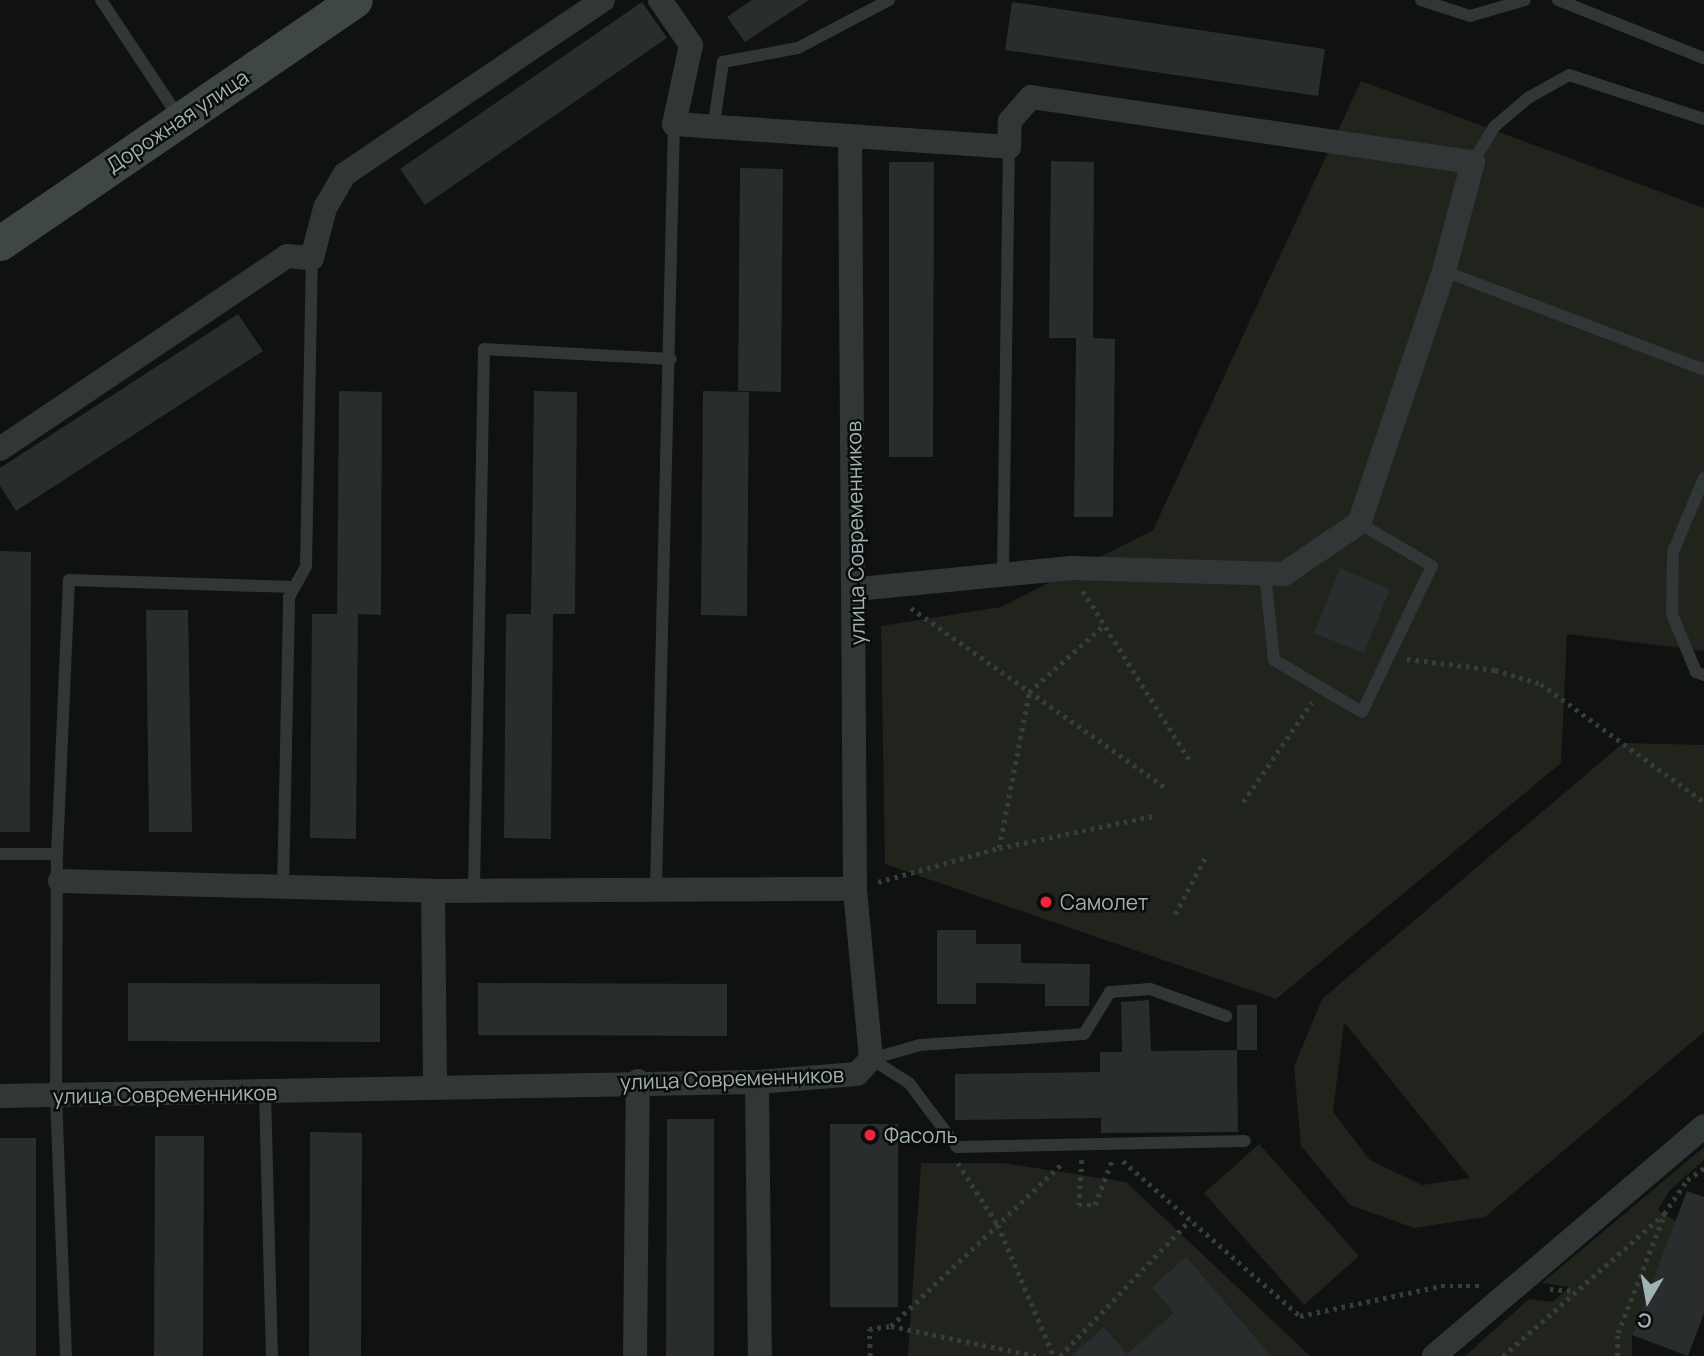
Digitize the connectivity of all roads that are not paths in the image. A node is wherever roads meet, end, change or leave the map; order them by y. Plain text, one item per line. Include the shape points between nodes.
1 (101, 0) edge
2 (355, 0) edge
3 (603, 0) edge
4 (660, 0) edge
5 (889, 0) edge
6 (1421, 0) edge
7 (1558, 0) edge
8 (1518, 1) edge
9 (1704, 58) edge
10 (1704, 119) edge
11 (180, 120) junction
12 (714, 123) junction
13 (674, 124) junction
14 (850, 137) junction
15 (1009, 147) junction
16 (1473, 162) junction
17 (0, 243) edge
18 (312, 258) junction
19 (1444, 271) junction
20 (671, 359) junction
21 (1704, 370) edge
22 (0, 449) edge
23 (1704, 478) edge
24 (1359, 523) junction
25 (1003, 572) junction
26 (1265, 572) junction
27 (294, 587) junction
28 (868, 587) junction
29 (1704, 675) edge
30 (0, 854) edge
31 (57, 854) junction
32 (60, 881) junction
33 (656, 887) junction
34 (474, 889) junction
35 (855, 889) junction
36 (283, 890) junction
37 (433, 891) junction
38 (1226, 1016) dead end
39 (871, 1059) junction
40 (638, 1081) junction
41 (757, 1082) junction
42 (435, 1086) junction
43 (265, 1092) junction
44 (0, 1097) edge
45 (56, 1097) junction
46 (1704, 1126) edge
47 (1245, 1140) dead end
48 (66, 1356) edge
49 (272, 1356) edge
50 (635, 1356) edge
51 (760, 1356) edge
52 (1434, 1356) edge

1 - 11 lane
2 - 11 street, Дорожная улица
3 - 18 street via 345,174 325,208
4 - 13 street via 691,45
5 - 12 lane via 798,48 723,62
6 - 8 lane via 1470,16
7 - 9 lane
10 - 16 lane via 1569,75 1528,98 1494,127
11 - 17 street, Дорожная улица
12 - 13 street
12 - 14 street
13 - 20 lane
14 - 15 street
14 - 28 street, улица Современников
15 - 16 street via 1010,121 1031,97
15 - 25 lane
16 - 19 street
18 - 22 street via 287,256
18 - 27 lane via 306,566
19 - 21 lane
19 - 24 street
20 - 33 lane
20 - 34 lane via 484,349
23 - 29 lane via 1673,552 1672,614 1696,672
24 - 26 street via 1284,574
24 - 26 lane via 1432,566 1362,712 1273,660
25 - 26 street via 1071,568
25 - 28 street
27 - 31 lane via 69,580
27 - 36 lane via 289,597
28 - 35 street, улица Современников
30 - 31 lane
31 - 32 lane
32 - 36 street
32 - 45 lane
33 - 34 street
33 - 35 street
34 - 37 street
35 - 39 street, улица Современников
36 - 37 street
37 - 42 street
38 - 39 lane via 1150,989 1110,992 1084,1034 920,1045
39 - 41 street, улица Современников via 857,1074
39 - 47 lane via 909,1083 957,1147
40 - 41 street, улица Современников
40 - 42 street, улица Современников
40 - 50 street
41 - 51 street
42 - 43 street, улица Современников
43 - 45 street, улица Современников
43 - 49 lane
44 - 45 street, улица Современников
45 - 48 lane
46 - 52 street

